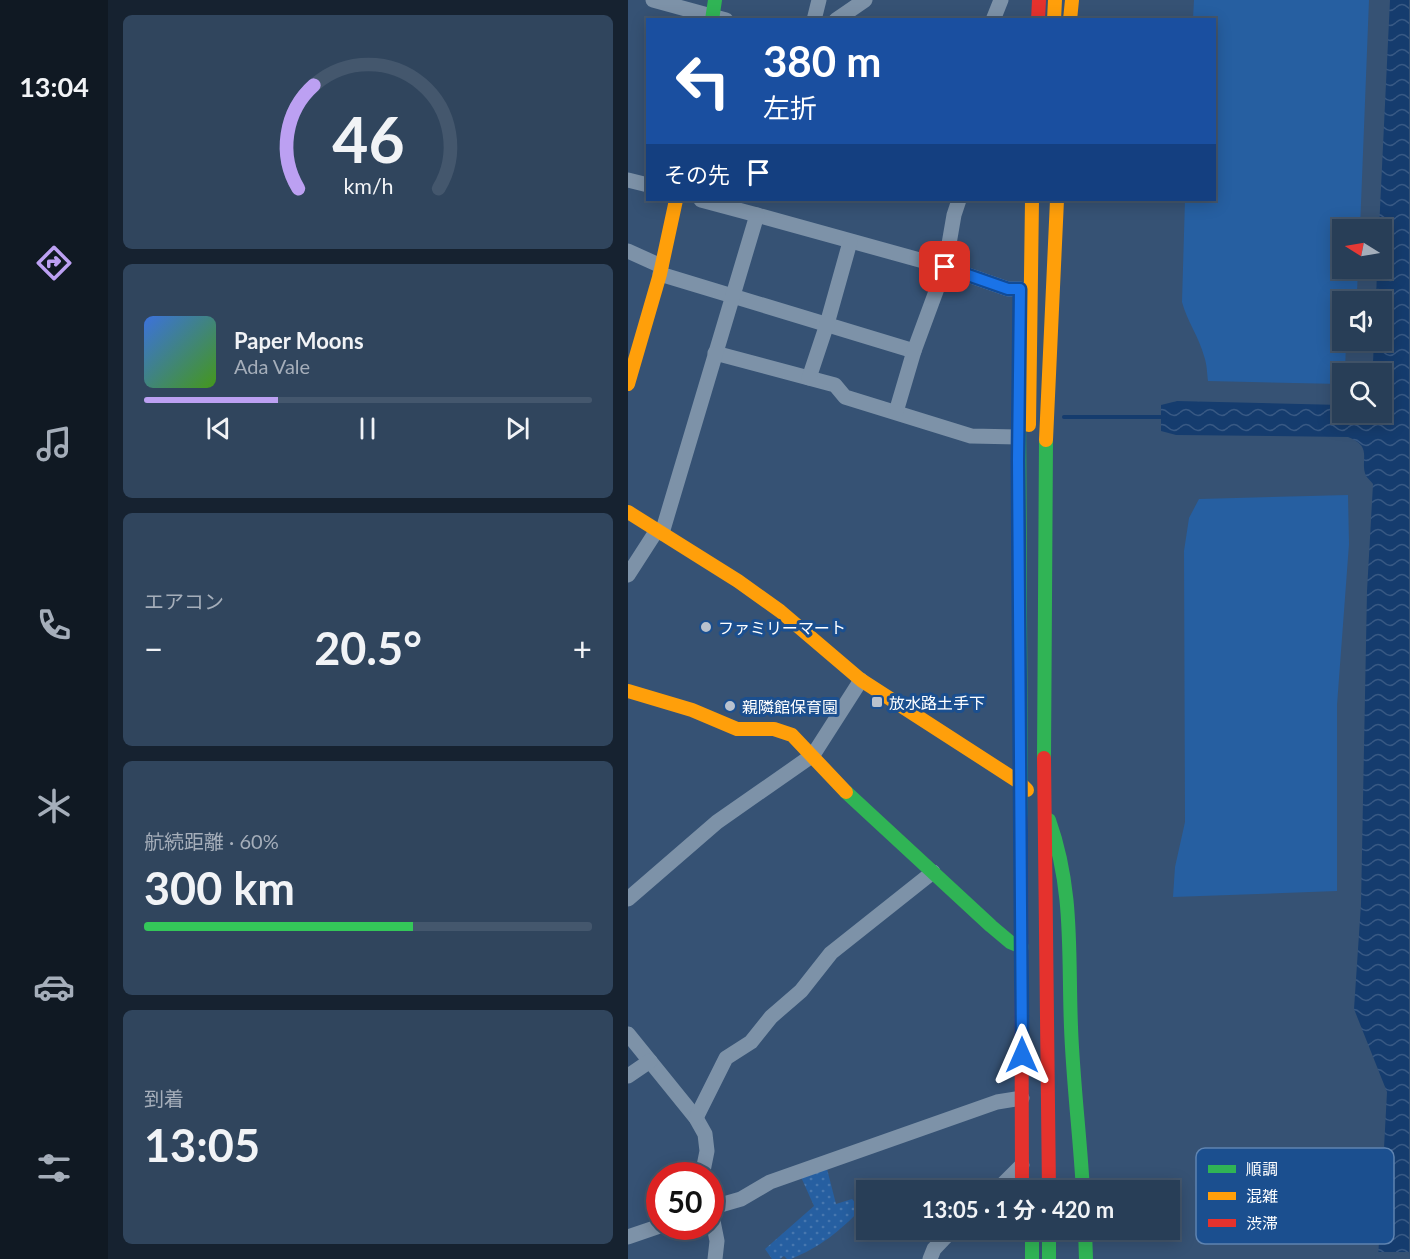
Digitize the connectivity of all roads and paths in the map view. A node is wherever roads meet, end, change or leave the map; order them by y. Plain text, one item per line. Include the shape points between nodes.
1 (653, 0) edge
2 (819, 0) edge
3 (865, 0) edge
4 (1001, 0) edge
5 (1026, 0) edge
6 (1039, 0) edge
7 (1055, 0) edge
8 (1071, 0) edge
9 (716, 14) edge
10 (814, 18) edge
11 (839, 18) edge
12 (994, 18) edge
13 (1026, 18) edge
14 (1038, 18) edge
15 (1054, 18) edge
16 (1070, 18) edge
17 (628, 180) edge
18 (646, 184) edge
19 (676, 201) edge
20 (705, 201) edge
21 (959, 201) edge
22 (1021, 201) edge
23 (1032, 201) edge
24 (1047, 201) edge
25 (1057, 201) edge
26 (757, 215) junction
27 (850, 242) junction
28 (628, 251) edge
29 (945, 267) junction
30 (661, 270) junction
31 (1020, 289) junction
32 (732, 297) junction
33 (827, 324) junction
34 (914, 351) junction
35 (715, 353) junction
36 (809, 378) junction
37 (628, 384) edge
38 (896, 412) junction
39 (1018, 437) junction
40 (628, 512) edge
41 (659, 531) junction
42 (628, 575) edge
43 (861, 680) junction
44 (628, 691) edge
45 (812, 755) junction
46 (1019, 782) junction
47 (1037, 801) junction
48 (933, 872) junction
49 (628, 899) edge
50 (1022, 947) junction
51 (628, 1034) edge
52 (650, 1061) junction
53 (628, 1076) edge
54 (1022, 1098) junction
55 (696, 1118) junction
56 (705, 1162) edge
57 (1022, 1165) junction
58 (1007, 1180) edge
59 (1022, 1180) edge
60 (1032, 1180) edge
61 (1040, 1180) edge
62 (1049, 1180) edge
63 (1083, 1180) edge
64 (724, 1204) edge
65 (646, 1231) edge
66 (628, 1237) edge
67 (717, 1240) edge
68 (943, 1240) edge
69 (1022, 1240) edge
70 (1034, 1240) edge
71 (1039, 1240) edge
72 (1045, 1240) edge
73 (1085, 1240) edge
74 (715, 1259) edge
75 (930, 1259) edge
76 (1021, 1259) edge
77 (1038, 1259) edge
78 (1086, 1259) edge

1 - 9 street
2 - 10 street
3 - 11 street
4 - 12 street
5 - 13 main road
6 - 14 main road
7 - 15 main road
8 - 16 main road
17 - 18 street
19 - 30 main road
20 - 26 street
21 - 29 street
22 - 31 main road
23 - 60 main road, bridge via 1028,725
24 - 47 main road via 1039,437
25 - 62 main road, bridge via 1046,438
26 - 27 street
26 - 32 street
27 - 29 street
27 - 33 street
28 - 30 street
29 - 31 street via 1008,289
29 - 34 street
30 - 32 street
30 - 37 main road
31 - 39 main road
32 - 33 street
32 - 35 street
33 - 34 street
33 - 36 street
34 - 38 street
35 - 36 street
35 - 41 street
36 - 38 street via 835,385 845,397
38 - 39 street via 971,436
39 - 46 main road
40 - 41 main road
41 - 42 street
41 - 43 main road via 780,611
43 - 45 street
43 - 46 main road
44 - 45 main road via 737,729 774,729 792,735
45 - 48 main road
45 - 49 street via 717,822
46 - 47 main road
46 - 50 main road
47 - 61 main road
47 - 63 main road via 1057,839 1067,883 1071,1031
48 - 50 main road via 1009,942
48 - 55 street via 831,952 801,991 771,1017 751,1042 726,1058
50 - 54 main road
51 - 52 street
52 - 53 street
52 - 55 street
54 - 57 main road
54 - 64 street via 997,1102 770,1182 741,1199
55 - 56 street via 705,1134
57 - 58 street
57 - 59 main road
65 - 66 street
67 - 74 street
68 - 75 street
69 - 76 main road
70 - 77 main road, bridge
71 - 77 main road
72 - 77 main road
73 - 78 main road

